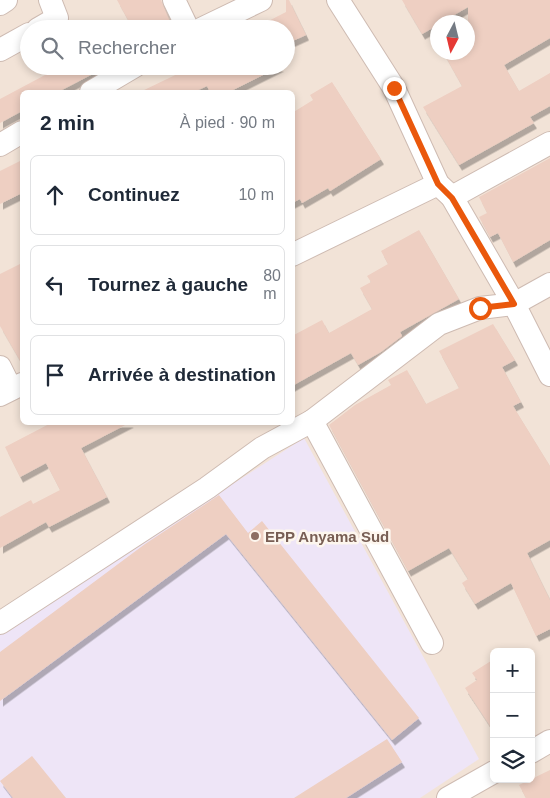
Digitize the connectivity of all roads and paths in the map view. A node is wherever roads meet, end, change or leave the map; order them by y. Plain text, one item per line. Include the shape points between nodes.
1 (6, 0) edge
2 (50, 0) edge
3 (174, 0) edge
4 (261, 0) edge
5 (338, 0) edge
6 (0, 4) edge
7 (54, 20) edge
8 (184, 20) edge
9 (220, 20) edge
10 (20, 39) edge
11 (0, 50) edge
12 (119, 75) edge
13 (93, 90) edge
14 (20, 133) edge
15 (550, 143) edge
16 (0, 146) edge
17 (445, 191) junction
18 (295, 254) edge
19 (550, 284) edge
20 (514, 304) junction
21 (0, 367) edge
22 (550, 375) edge
23 (11, 389) edge
24 (312, 421) junction
25 (0, 623) edge
26 (432, 643) dead end
27 (550, 741) edge
28 (535, 750) edge
29 (490, 774) edge
30 (448, 798) edge

1 - 6 street
2 - 7 street via 57,18
3 - 8 street
4 - 9 street
5 - 17 street via 394,88
10 - 11 street
12 - 13 street
14 - 16 street
15 - 17 street
17 - 18 street
17 - 20 street
19 - 20 street
20 - 22 street
20 - 24 street via 480,308 439,324
21 - 23 street
24 - 25 street via 262,448 208,488
24 - 26 street
27 - 28 street
29 - 30 street

